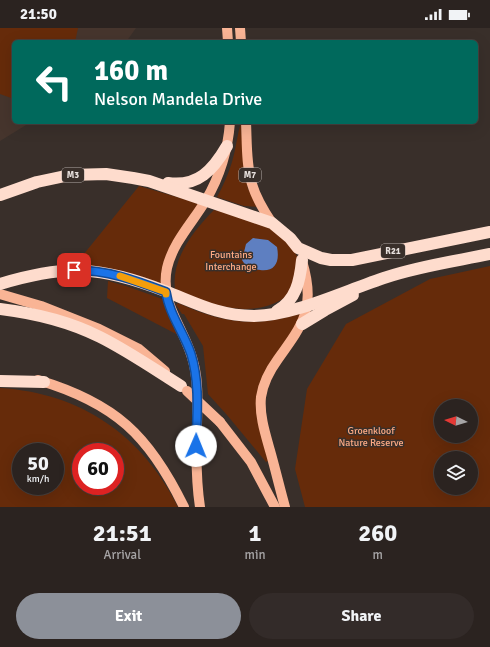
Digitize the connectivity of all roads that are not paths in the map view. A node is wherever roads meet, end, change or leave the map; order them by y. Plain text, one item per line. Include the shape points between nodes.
1 (227, 28) edge
2 (240, 28) edge
3 (228, 40) edge
4 (241, 40) edge
5 (230, 124) edge
6 (246, 124) edge
7 (227, 146) junction
8 (149, 181) junction
9 (0, 195) edge
10 (206, 200) junction
11 (272, 223) junction
12 (490, 232) edge
13 (300, 254) junction
14 (490, 254) edge
15 (373, 282) junction
16 (0, 284) edge
17 (166, 292) junction
18 (0, 294) edge
19 (307, 305) junction
20 (0, 309) edge
21 (39, 311) junction
22 (271, 315) junction
23 (302, 324) junction
24 (0, 375) edge
25 (0, 381) edge
26 (44, 382) junction
27 (184, 388) joint
28 (184, 507) edge
29 (200, 507) edge
30 (275, 507) edge
31 (285, 507) edge

1 - 3 main road
2 - 4 main road
5 - 7 main road
6 - 11 main road, M7 via 251,183
7 - 8 highway via 215,166 196,180 182,184
7 - 10 main road
8 - 9 highway, M3 via 106,174 78,174 37,182
8 - 10 highway, M3
10 - 11 highway, M3
10 - 17 main road via 170,256
11 - 13 highway, M7 via 290,238
12 - 13 highway, R21 via 342,261
13 - 19 main road, M7 via 308,283
13 - 22 highway via 300,279 294,294 284,306
14 - 15 highway, R21 via 412,270
15 - 19 highway, R21
15 - 23 highway
16 - 17 highway via 40,273 85,270 125,277
17 - 22 highway via 219,313 236,316
17 - 29 main road via 194,365
18 - 21 main road
19 - 22 highway
19 - 23 main road, M7
20 - 21 highway
21 - 27 highway via 125,350
23 - 31 main road, M7 via 275,363 264,384 261,398 262,416
24 - 26 main road
25 - 26 highway
26 - 28 main road via 71,391 97,404 128,425 156,457
27 - 30 main road, bridge via 220,422 251,462

